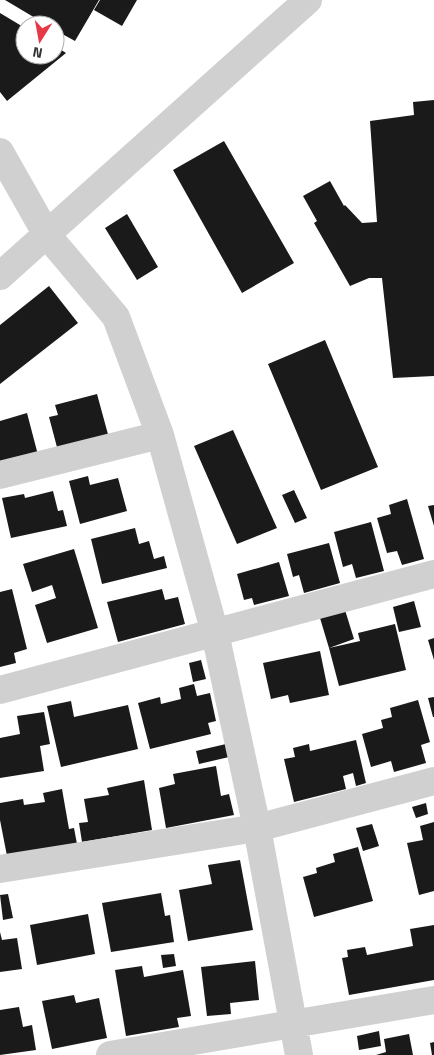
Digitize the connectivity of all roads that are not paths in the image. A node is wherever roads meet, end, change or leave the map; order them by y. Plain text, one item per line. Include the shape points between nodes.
1 (308, 0) edge
2 (0, 152) edge
3 (48, 235) junction
4 (0, 276) edge
5 (160, 435) junction
6 (0, 475) edge
7 (434, 574) edge
8 (215, 633) junction
9 (0, 690) edge
10 (434, 781) edge
11 (257, 828) junction
12 (0, 869) edge
13 (434, 1000) edge
14 (293, 1025) junction
15 (110, 1055) edge
16 (298, 1055) edge

1 - 3 street
2 - 3 street
3 - 4 street
3 - 5 street via 116,317
5 - 6 street
5 - 8 street
7 - 8 street
8 - 9 street
8 - 11 street
10 - 11 street
11 - 12 street
11 - 14 street
13 - 14 street
14 - 15 street
14 - 16 street

